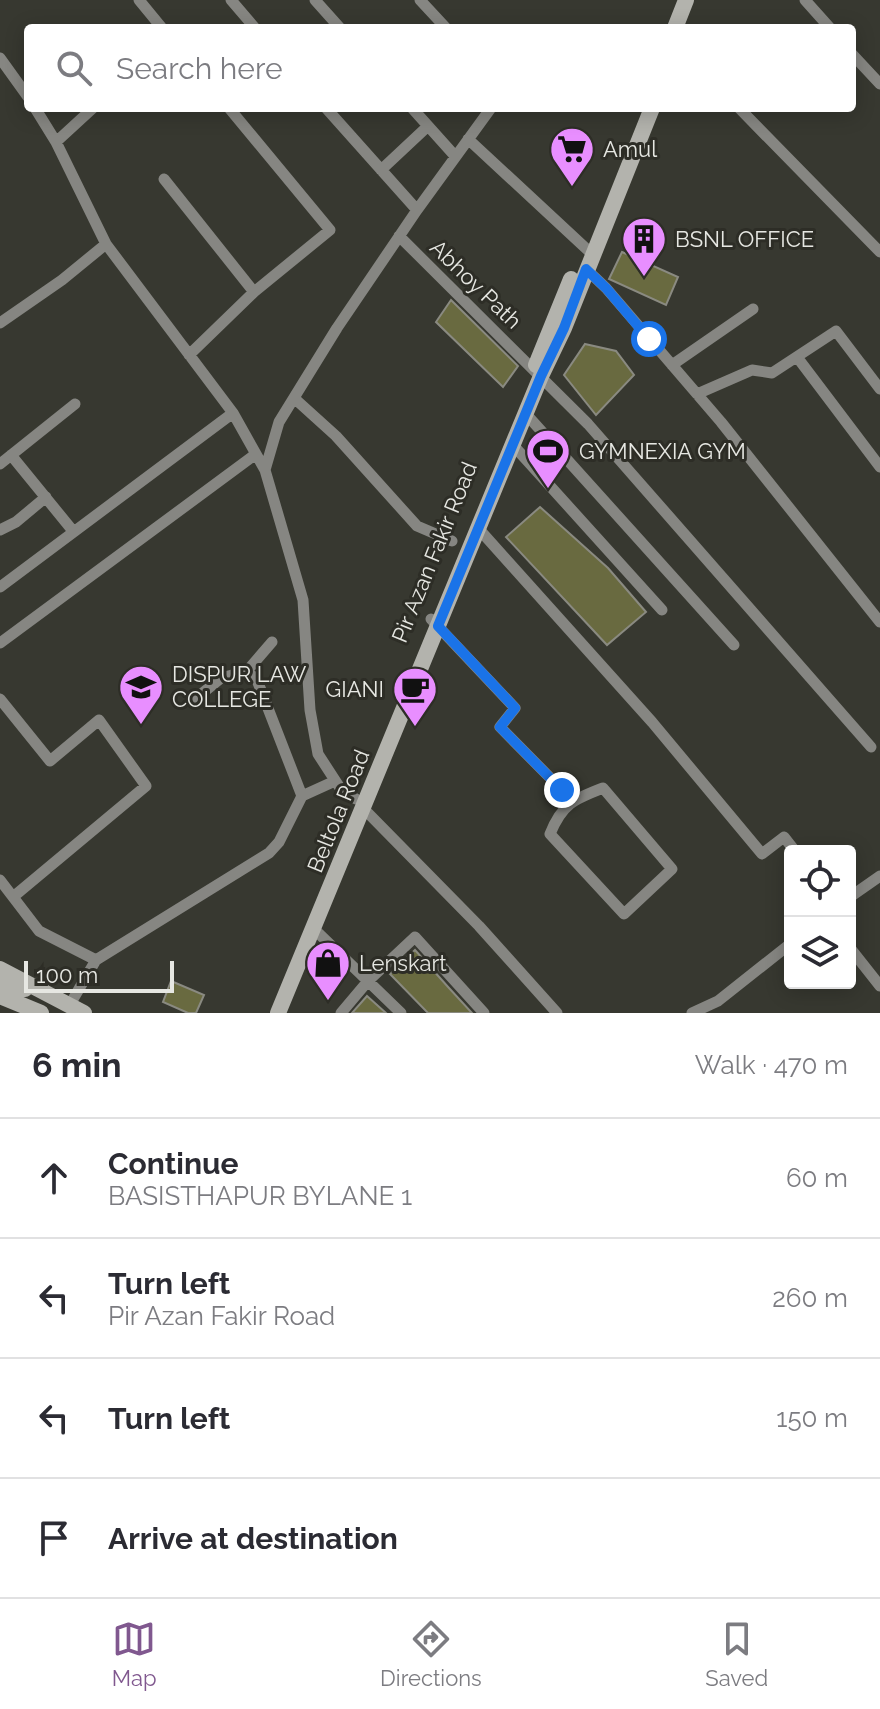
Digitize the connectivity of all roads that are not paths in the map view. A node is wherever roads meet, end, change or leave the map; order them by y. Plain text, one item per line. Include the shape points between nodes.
1 (139, 0) edge
2 (231, 0) edge
3 (315, 0) edge
4 (420, 0) edge
5 (439, 0) edge
6 (686, 0) edge
7 (697, 0) edge
8 (805, 0) edge
9 (433, 14) junction
10 (159, 24) edge
11 (252, 24) edge
12 (336, 24) edge
13 (442, 24) edge
14 (677, 24) edge
15 (687, 24) edge
16 (826, 24) edge
17 (0, 58) edge
18 (856, 58) edge
19 (880, 84) edge
20 (24, 91) edge
21 (37, 112) edge
22 (89, 112) edge
23 (232, 112) edge
24 (330, 112) edge
25 (416, 112) edge
26 (488, 112) edge
27 (641, 112) edge
28 (650, 112) edge
29 (743, 112) edge
30 (428, 126) junction
31 (468, 139) junction
32 (56, 142) junction
33 (455, 156) junction
34 (381, 170) junction
35 (164, 179) dead end
36 (417, 210) junction
37 (399, 236) junction
38 (106, 244) junction
39 (880, 252) edge
40 (587, 257) junction
41 (254, 292) junction
42 (753, 309) dead end
43 (1, 320) edge
44 (189, 355) junction
45 (797, 357) junction
46 (672, 365) junction
47 (534, 368) junction
48 (880, 389) edge
49 (697, 394) junction
50 (294, 398) junction
51 (75, 404) dead end
52 (233, 413) junction
53 (526, 414) junction
54 (513, 445) junction
55 (256, 454) junction
56 (11, 455) junction
57 (0, 464) edge
58 (880, 467) edge
59 (265, 470) junction
60 (46, 497) junction
61 (478, 528) junction
62 (0, 530) edge
63 (73, 531) junction
64 (452, 541) dead end
65 (0, 587) edge
66 (662, 610) dead end
67 (434, 622) junction
68 (880, 622) edge
69 (272, 642) dead end
70 (0, 643) edge
71 (734, 645) dead end
72 (247, 671) junction
73 (0, 699) edge
74 (194, 700) dead end
75 (871, 747) dead end
76 (335, 781) junction
77 (302, 796) junction
78 (572, 800) junction
79 (360, 803) junction
80 (790, 845) edge
81 (880, 876) edge
82 (0, 880) edge
83 (856, 893) edge
84 (13, 897) junction
85 (313, 928) junction
86 (784, 949) edge
87 (856, 956) edge
88 (96, 960) junction
89 (0, 969) edge
90 (368, 981) junction
91 (880, 986) edge
92 (4, 989) edge
93 (39, 990) junction
94 (718, 1001) junction
95 (77, 1009) edge
96 (38, 1012) edge
97 (268, 1013) edge
98 (278, 1013) edge
99 (341, 1013) edge
100 (401, 1013) edge
101 (484, 1013) edge
102 (557, 1013) edge
103 (692, 1013) edge
104 (727, 1013) edge

1 - 10 street
2 - 11 street
3 - 12 street
4 - 9 street
5 - 9 street
6 - 14 main road
7 - 15 main road
8 - 16 street
9 - 13 street
17 - 20 street
18 - 19 street
21 - 32 street
22 - 32 street
23 - 41 street via 330,230
24 - 34 street
25 - 30 street
26 - 31 street
27 - 40 main road, Pir Azan Fakir Road
28 - 40 main road, Pir Azan Fakir Road
29 - 39 street
30 - 33 street
30 - 34 street
31 - 33 street
31 - 40 street
32 - 38 street
33 - 36 street
34 - 36 street
35 - 41 street
36 - 37 street
37 - 47 street, Abhoy Path
37 - 50 street
38 - 43 street
38 - 44 street
40 - 46 street via 606,288
40 - 47 main road, Pir Azan Fakir Road via 564,328
41 - 44 street
42 - 46 street
44 - 52 street
45 - 48 street via 836,331
45 - 49 street via 772,373 752,370
45 - 58 street
46 - 49 street
47 - 53 main road, Pir Azan Fakir Road
47 - 67 main road, Pir Azan Fakir Road
47 - 75 street, Abhoy Path
49 - 68 street
50 - 59 street via 279,422
50 - 64 street via 417,526
51 - 56 street
52 - 55 street
52 - 63 street
53 - 54 main road, Pir Azan Fakir Road
53 - 71 street
54 - 61 main road, Pir Azan Fakir Road
54 - 66 street
55 - 59 street
55 - 70 street
56 - 57 street
56 - 60 street
59 - 76 street via 303,600 318,754
60 - 62 street
60 - 63 street
61 - 67 main road, Pir Azan Fakir Road
61 - 80 street via 762,854 784,837
63 - 65 street
67 - 78 street via 515,708 500,727
67 - 79 main road, Pir Azan Fakir Road
69 - 72 street
72 - 74 street via 221,678
72 - 77 street via 257,680
73 - 84 street via 50,761 99,720 146,786
76 - 77 street
76 - 79 street
77 - 88 street via 269,853
78 - 78 street via 603,788 672,869 624,914 550,834
79 - 85 main road, Beltola Road
79 - 97 main road, Pir Azan Fakir Road
79 - 102 street
81 - 83 street
82 - 84 street
84 - 88 street via 39,931
85 - 90 street
85 - 98 main road, Beltola Road
86 - 94 street
87 - 91 street
88 - 95 street
89 - 93 main road
90 - 99 street
90 - 100 street
90 - 101 street via 415,937
92 - 93 main road
92 - 96 main road
93 - 95 main road
94 - 103 street
94 - 104 street

